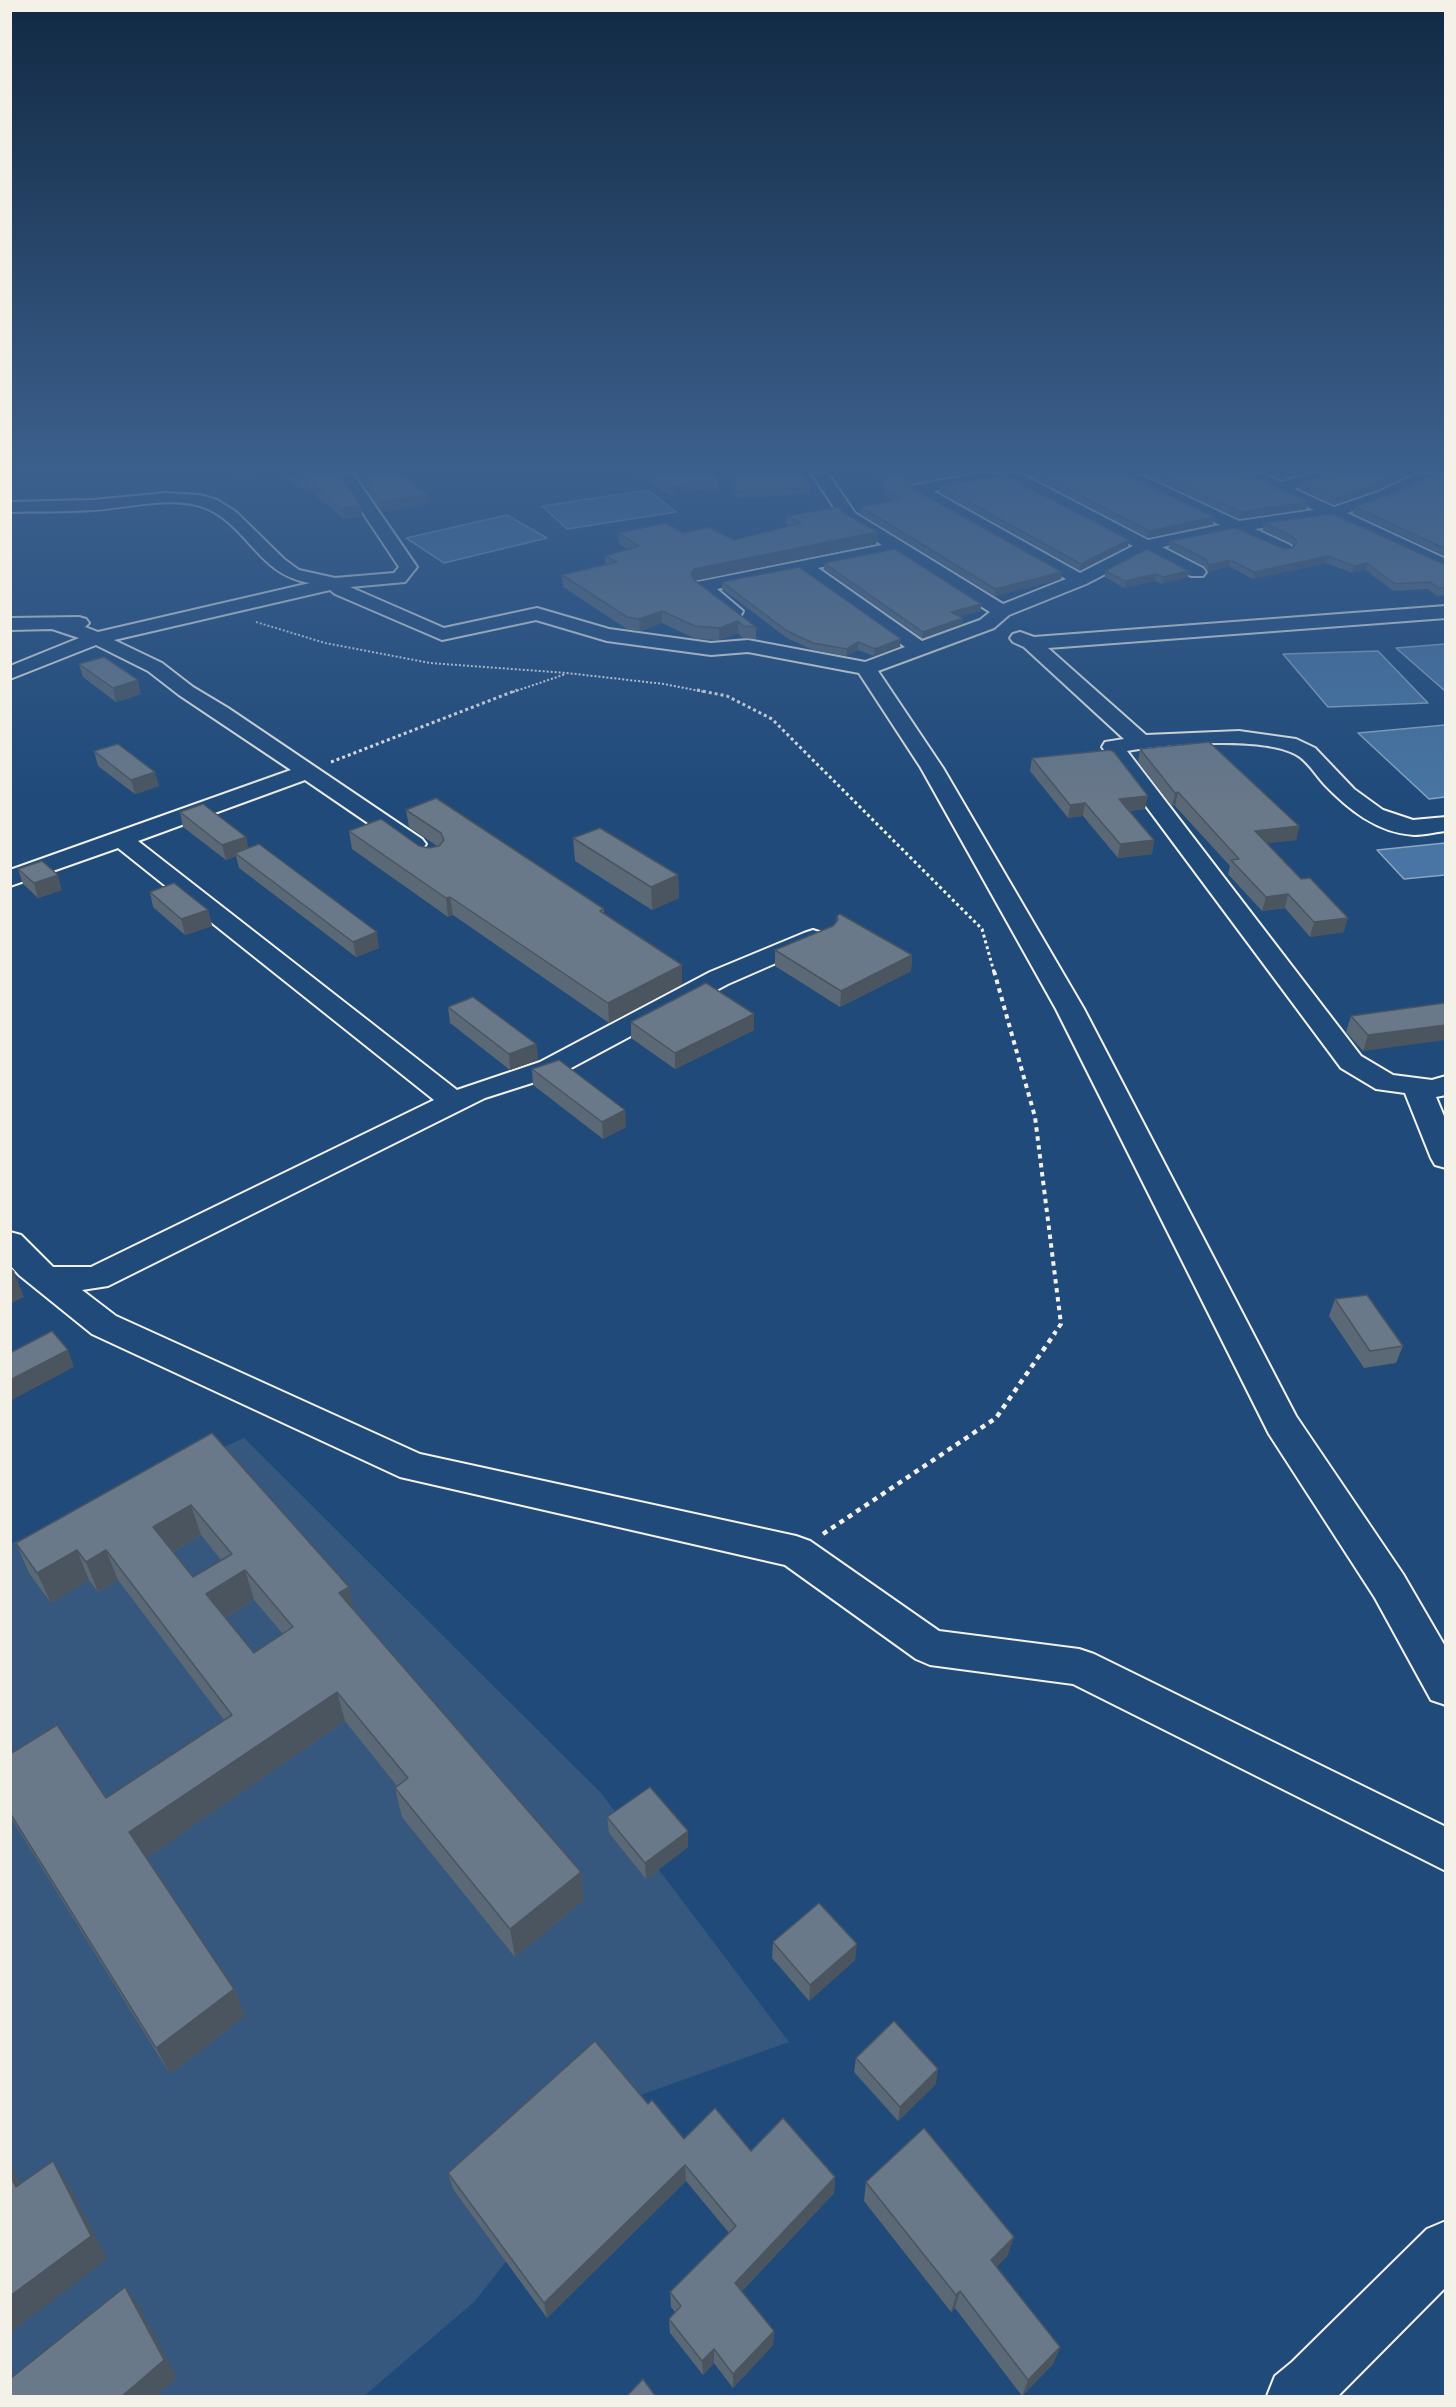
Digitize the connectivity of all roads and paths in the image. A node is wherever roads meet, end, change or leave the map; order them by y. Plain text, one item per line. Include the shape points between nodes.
1 (321, 586) edge
2 (338, 586) edge
3 (702, 586) edge
4 (832, 586) edge
5 (952, 586) edge
6 (1066, 586) edge
7 (212, 612) junction
8 (1446, 612) edge
9 (996, 617) junction
10 (10, 624) edge
11 (59, 625) junction
12 (97, 638) junction
13 (1030, 644) junction
14 (920, 649) junction
15 (793, 655) junction
16 (866, 668) junction
17 (10, 673) edge
18 (567, 673) junction
19 (1139, 741) junction
20 (308, 771) junction
21 (1446, 824) edge
22 (121, 839) junction
23 (432, 857) edge
24 (10, 879) edge
25 (822, 934) edge
26 (1416, 1085) junction
27 (1446, 1085) edge
28 (453, 1102) junction
29 (1446, 1158) edge
30 (12, 1246) edge
31 (46, 1279) junction
32 (796, 1552) junction
33 (1446, 1687) edge
34 (1446, 1850) edge
35 (1446, 2248) edge
36 (1295, 2397) edge

1 - 7 street
2 - 15 street via 442,634 537,614 607,635 711,649 748,646
3 - 15 street
4 - 14 street
5 - 9 street
6 - 9 street
7 - 11 street
7 - 12 street
7 - 18 path via 325,643 430,663
8 - 13 street
9 - 13 street
9 - 14 street
10 - 11 street
11 - 12 street
12 - 17 street
12 - 20 street via 155,667
13 - 19 street
14 - 16 street
15 - 16 street
16 - 33 street via 932,768 1070,1009 1282,1424 1389,1586
18 - 20 path
18 - 32 path via 727,696 772,719 982,929 1035,1117 1061,1324 996,1418
19 - 21 street via 1276,740 1304,750 1355,803 1377,817 1410,827
19 - 26 street via 1113,747 1351,1062 1386,1083
20 - 22 street
20 - 23 street
22 - 24 street
22 - 28 street
25 - 28 street via 719,978 550,1068
26 - 27 street via 1433,1089
26 - 29 street
28 - 31 street via 96,1278
30 - 31 street
31 - 32 street via 104,1325 413,1467
32 - 34 street via 930,1647 1079,1667
35 - 36 street

